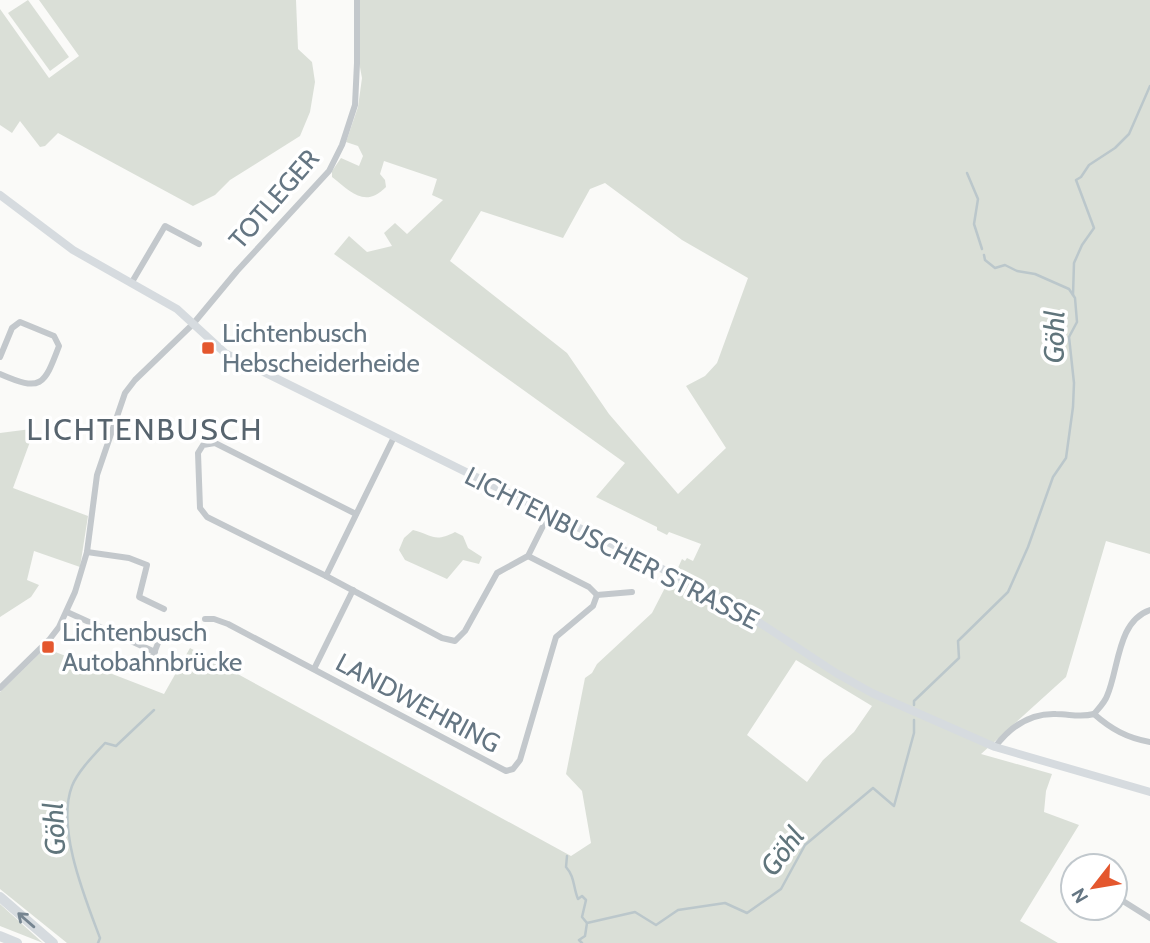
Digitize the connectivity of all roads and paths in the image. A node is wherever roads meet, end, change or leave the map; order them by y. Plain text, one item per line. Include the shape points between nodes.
1 (356, 0) edge
2 (0, 195) edge
3 (199, 244) dead end
4 (132, 282) junction
5 (193, 324) junction
6 (3, 339) edge
7 (0, 357) edge
8 (0, 373) edge
9 (394, 437) junction
10 (356, 514) junction
11 (549, 514) junction
12 (87, 552) junction
13 (528, 556) junction
14 (326, 576) junction
15 (353, 590) junction
16 (632, 592) dead end
17 (597, 595) junction
18 (164, 609) dead end
19 (1150, 610) edge
20 (67, 612) junction
21 (205, 620) dead end
22 (160, 638) dead end
23 (155, 652) junction
24 (149, 666) dead end
25 (314, 669) junction
26 (0, 688) edge
27 (1094, 714) junction
28 (1150, 742) edge
29 (995, 747) junction
30 (1150, 792) edge
31 (0, 897) edge
32 (1129, 905) edge
33 (1150, 918) edge
34 (0, 936) edge
35 (17, 943) edge
36 (53, 943) edge

1 - 5 street, TOTLEGER via 355,105 329,171
2 - 4 street, LICHTENBUSCHER STRASSE via 73,250
3 - 4 street via 164,226
4 - 5 street, LICHTENBUSCHER STRASSE
5 - 9 street, LICHTENBUSCHER STRASSE via 239,360
5 - 12 street, TOTLEGER via 135,380 121,402 97,475
6 - 7 street
6 - 8 street via 20,322 54,336 59,346 48,375 40,382 24,384
9 - 10 street
9 - 11 street, LICHTENBUSCHER STRASSE
10 - 14 street
10 - 14 street via 215,443 203,445 198,453 202,513
11 - 13 street
11 - 29 street, LICHTENBUSCHER STRASSE via 725,600 872,693
12 - 18 street via 147,565 139,597
12 - 20 street, TOTLEGER
13 - 15 street via 497,573 455,641
13 - 17 street
14 - 15 street
15 - 25 street, LANDWEHRING
16 - 17 street
17 - 25 street, LANDWEHRING via 593,606 556,637 520,760 506,771
19 - 27 street via 1134,620 1126,633 1107,698
20 - 23 street
20 - 26 street, TOTLEGER via 49,640
21 - 25 street, LANDWEHRING via 228,624
22 - 23 street
23 - 24 street
27 - 28 street via 1110,728
27 - 29 street via 1038,715 1018,724
29 - 30 street, LICHTENBUSCHER STRASSE
36 -> 31 highway
32 - 33 street
34 - 35 highway

